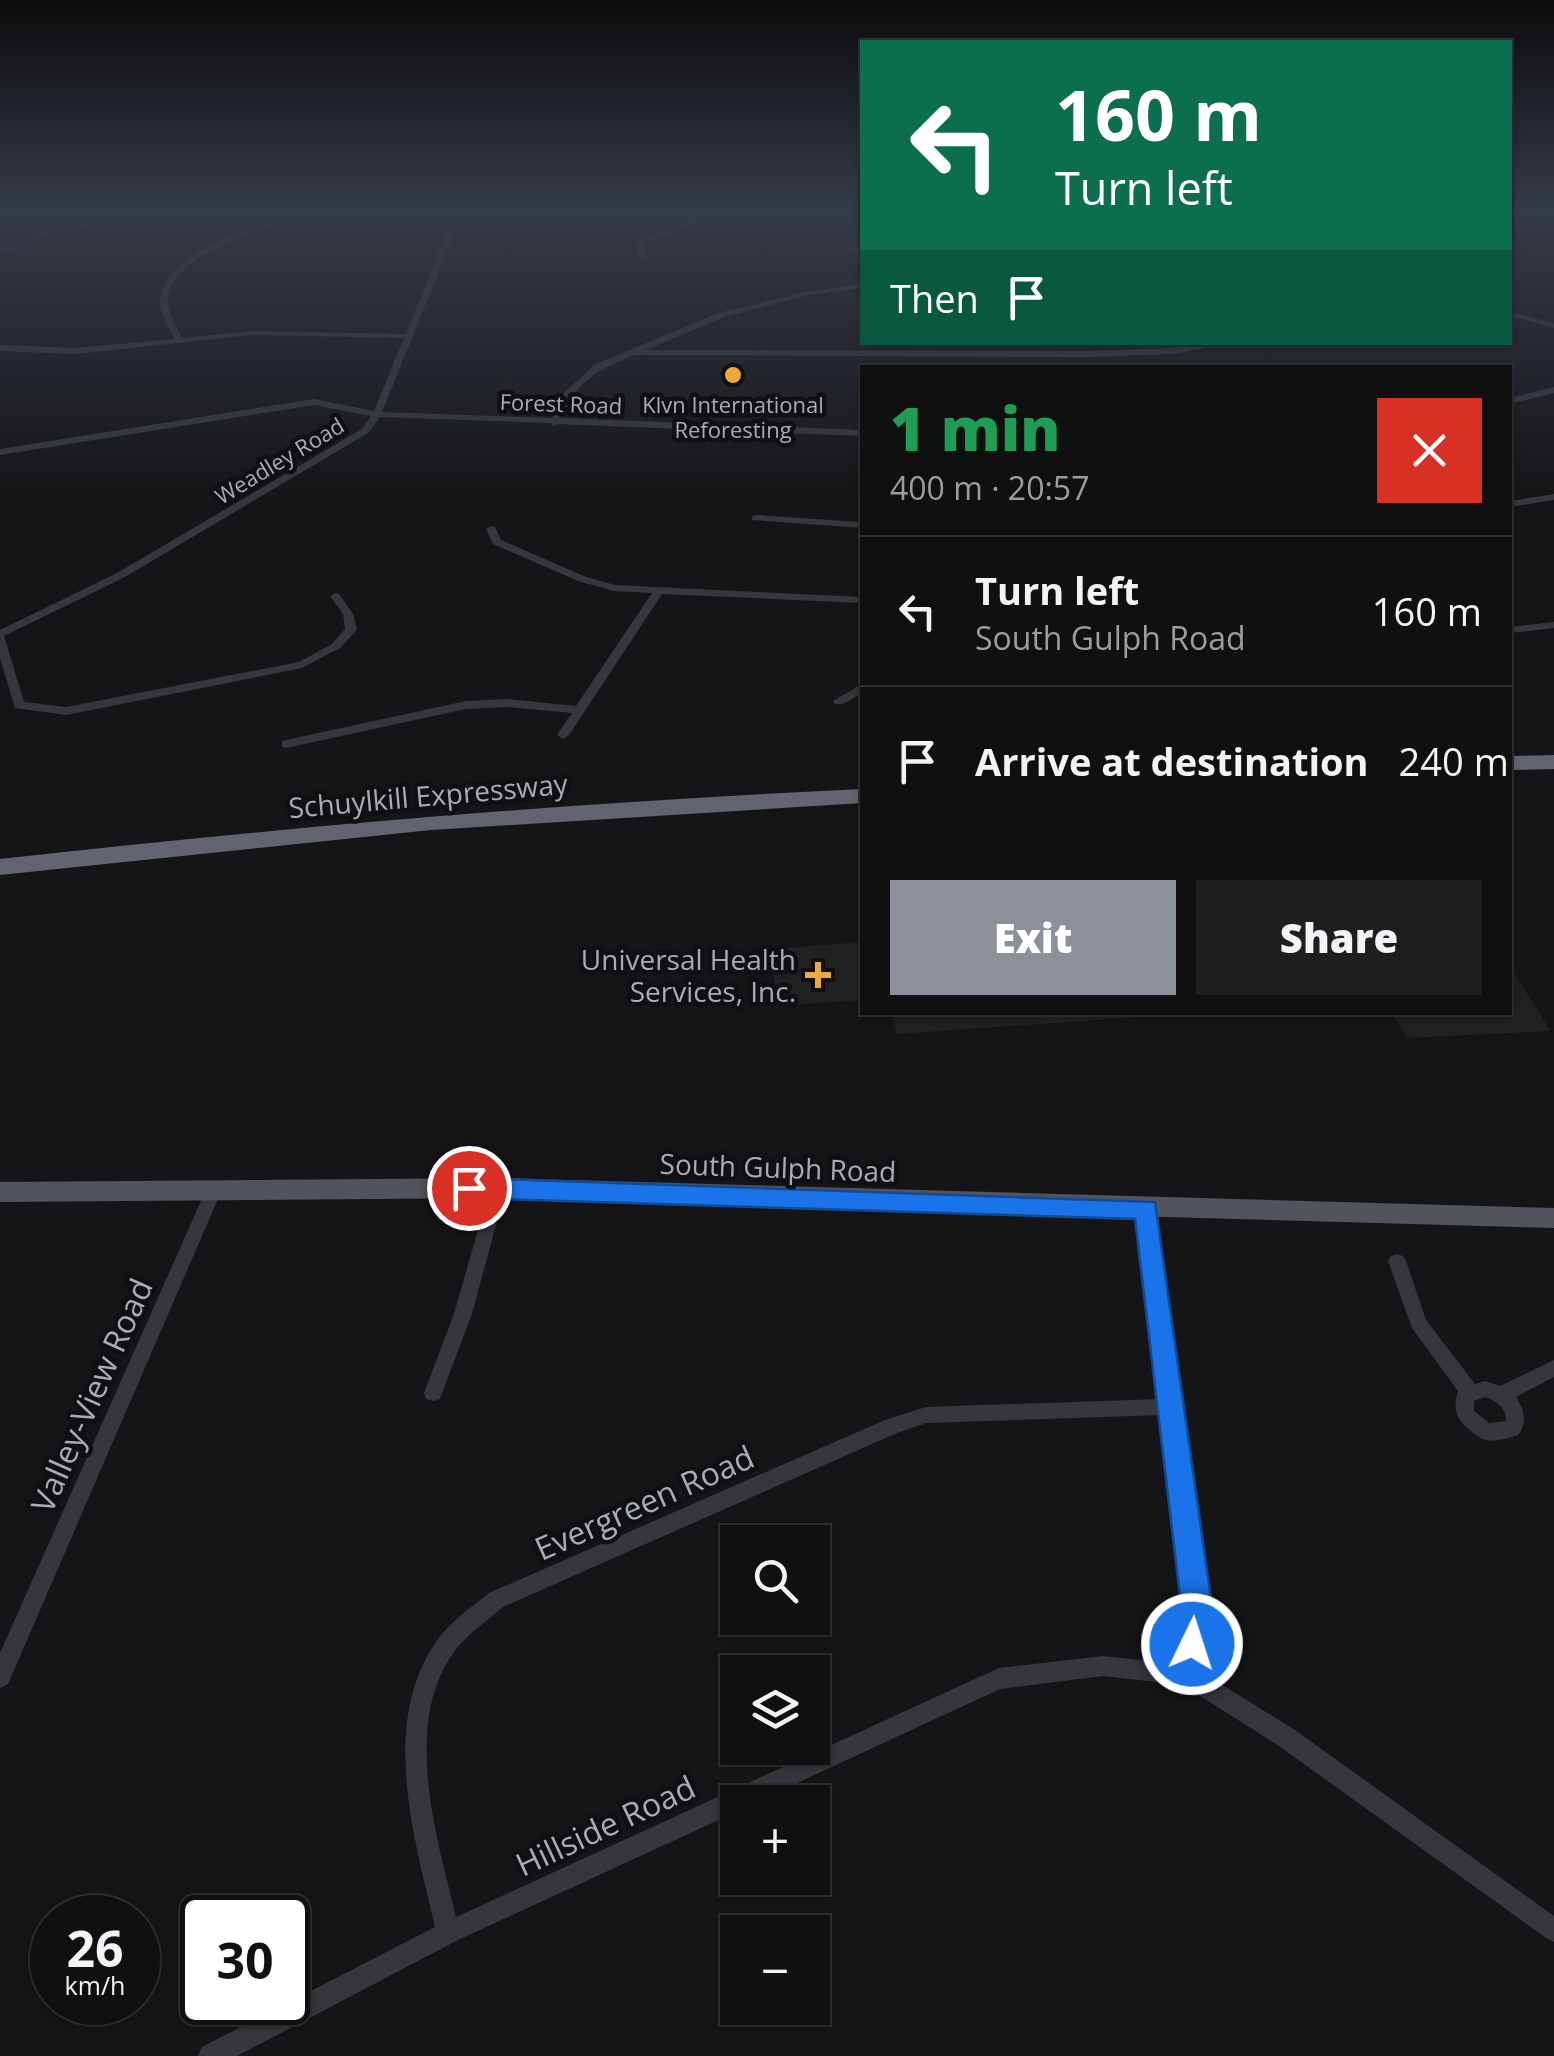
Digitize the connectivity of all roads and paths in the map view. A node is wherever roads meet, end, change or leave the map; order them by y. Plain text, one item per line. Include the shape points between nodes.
1 (165, 308) edge
2 (420, 308) edge
3 (747, 308) edge
4 (1512, 315) edge
5 (1554, 326) edge
6 (408, 336) junction
7 (179, 340) junction
8 (1214, 345) edge
9 (0, 348) edge
10 (634, 352) junction
11 (1554, 390) edge
12 (1512, 400) edge
13 (377, 414) junction
14 (554, 423) junction
15 (860, 433) edge
16 (0, 452) edge
17 (1554, 497) edge
18 (1512, 504) edge
19 (756, 518) dead end
20 (860, 524) edge
21 (490, 529) dead end
22 (657, 593) junction
23 (335, 596) dead end
24 (860, 600) edge
25 (1554, 626) edge
26 (1512, 630) edge
27 (0, 636) edge
28 (860, 689) edge
29 (839, 701) dead end
30 (580, 710) junction
31 (564, 735) dead end
32 (286, 744) dead end
33 (1554, 762) edge
34 (1512, 764) edge
35 (1554, 771) edge
36 (1512, 773) edge
37 (860, 787) edge
38 (860, 796) edge
39 (0, 853) edge
40 (0, 868) edge
41 (498, 1188) junction
42 (0, 1192) edge
43 (213, 1192) junction
44 (1146, 1209) junction
45 (1554, 1218) edge
46 (1397, 1261) dead end
47 (1554, 1368) edge
48 (1470, 1392) junction
49 (433, 1393) dead end
50 (1501, 1395) junction
51 (1172, 1407) junction
52 (1186, 1675) junction
53 (0, 1677) edge
54 (1554, 1930) edge
55 (448, 1933) junction
56 (211, 2056) edge

1 - 7 street
2 - 6 street, Weadley Road
3 - 10 street
4 - 5 street
6 - 7 street via 252,333
6 - 13 street, Weadley Road
7 - 9 street via 60,352
8 - 10 street via 1086,354
10 - 14 street via 580,380
11 - 12 street
13 - 14 street, Forest Road
13 - 16 street, Forest Road via 314,402
13 - 27 street, Weadley Road via 337,450
14 - 15 street, Forest Road
17 - 18 street
19 - 20 street
21 - 22 street via 497,542 582,579
22 - 24 street
22 - 30 street
23 - 27 street via 351,630 302,665 66,711 19,705
25 - 26 street
28 - 29 street
30 - 31 street
30 - 32 street via 466,705
33 - 34 highway
35 - 36 highway
37 - 39 highway, Schuylkill Expressway via 480,805
38 - 40 highway, Schuylkill Expressway via 434,824
41 - 43 main road, South Gulph Road
41 - 44 main road, South Gulph Road
41 - 49 street
42 - 43 main road, South Gulph Road
43 - 53 street, Valley-View Road
44 - 45 main road, South Gulph Road
44 - 51 street
46 - 48 street via 1418,1323
47 - 50 street
48 - 50 street
48 - 50 street via 1462,1401 1465,1415 1496,1434 1511,1429 1516,1416
51 - 52 street via 1198,1613
51 - 55 street, Evergreen Road via 926,1415 496,1600 446,1644 416,1725 413,1768
52 - 54 street, Hillside Road via 1287,1738
52 - 55 street, Hillside Road via 1103,1666 998,1679
55 - 56 street, Hillside Road

